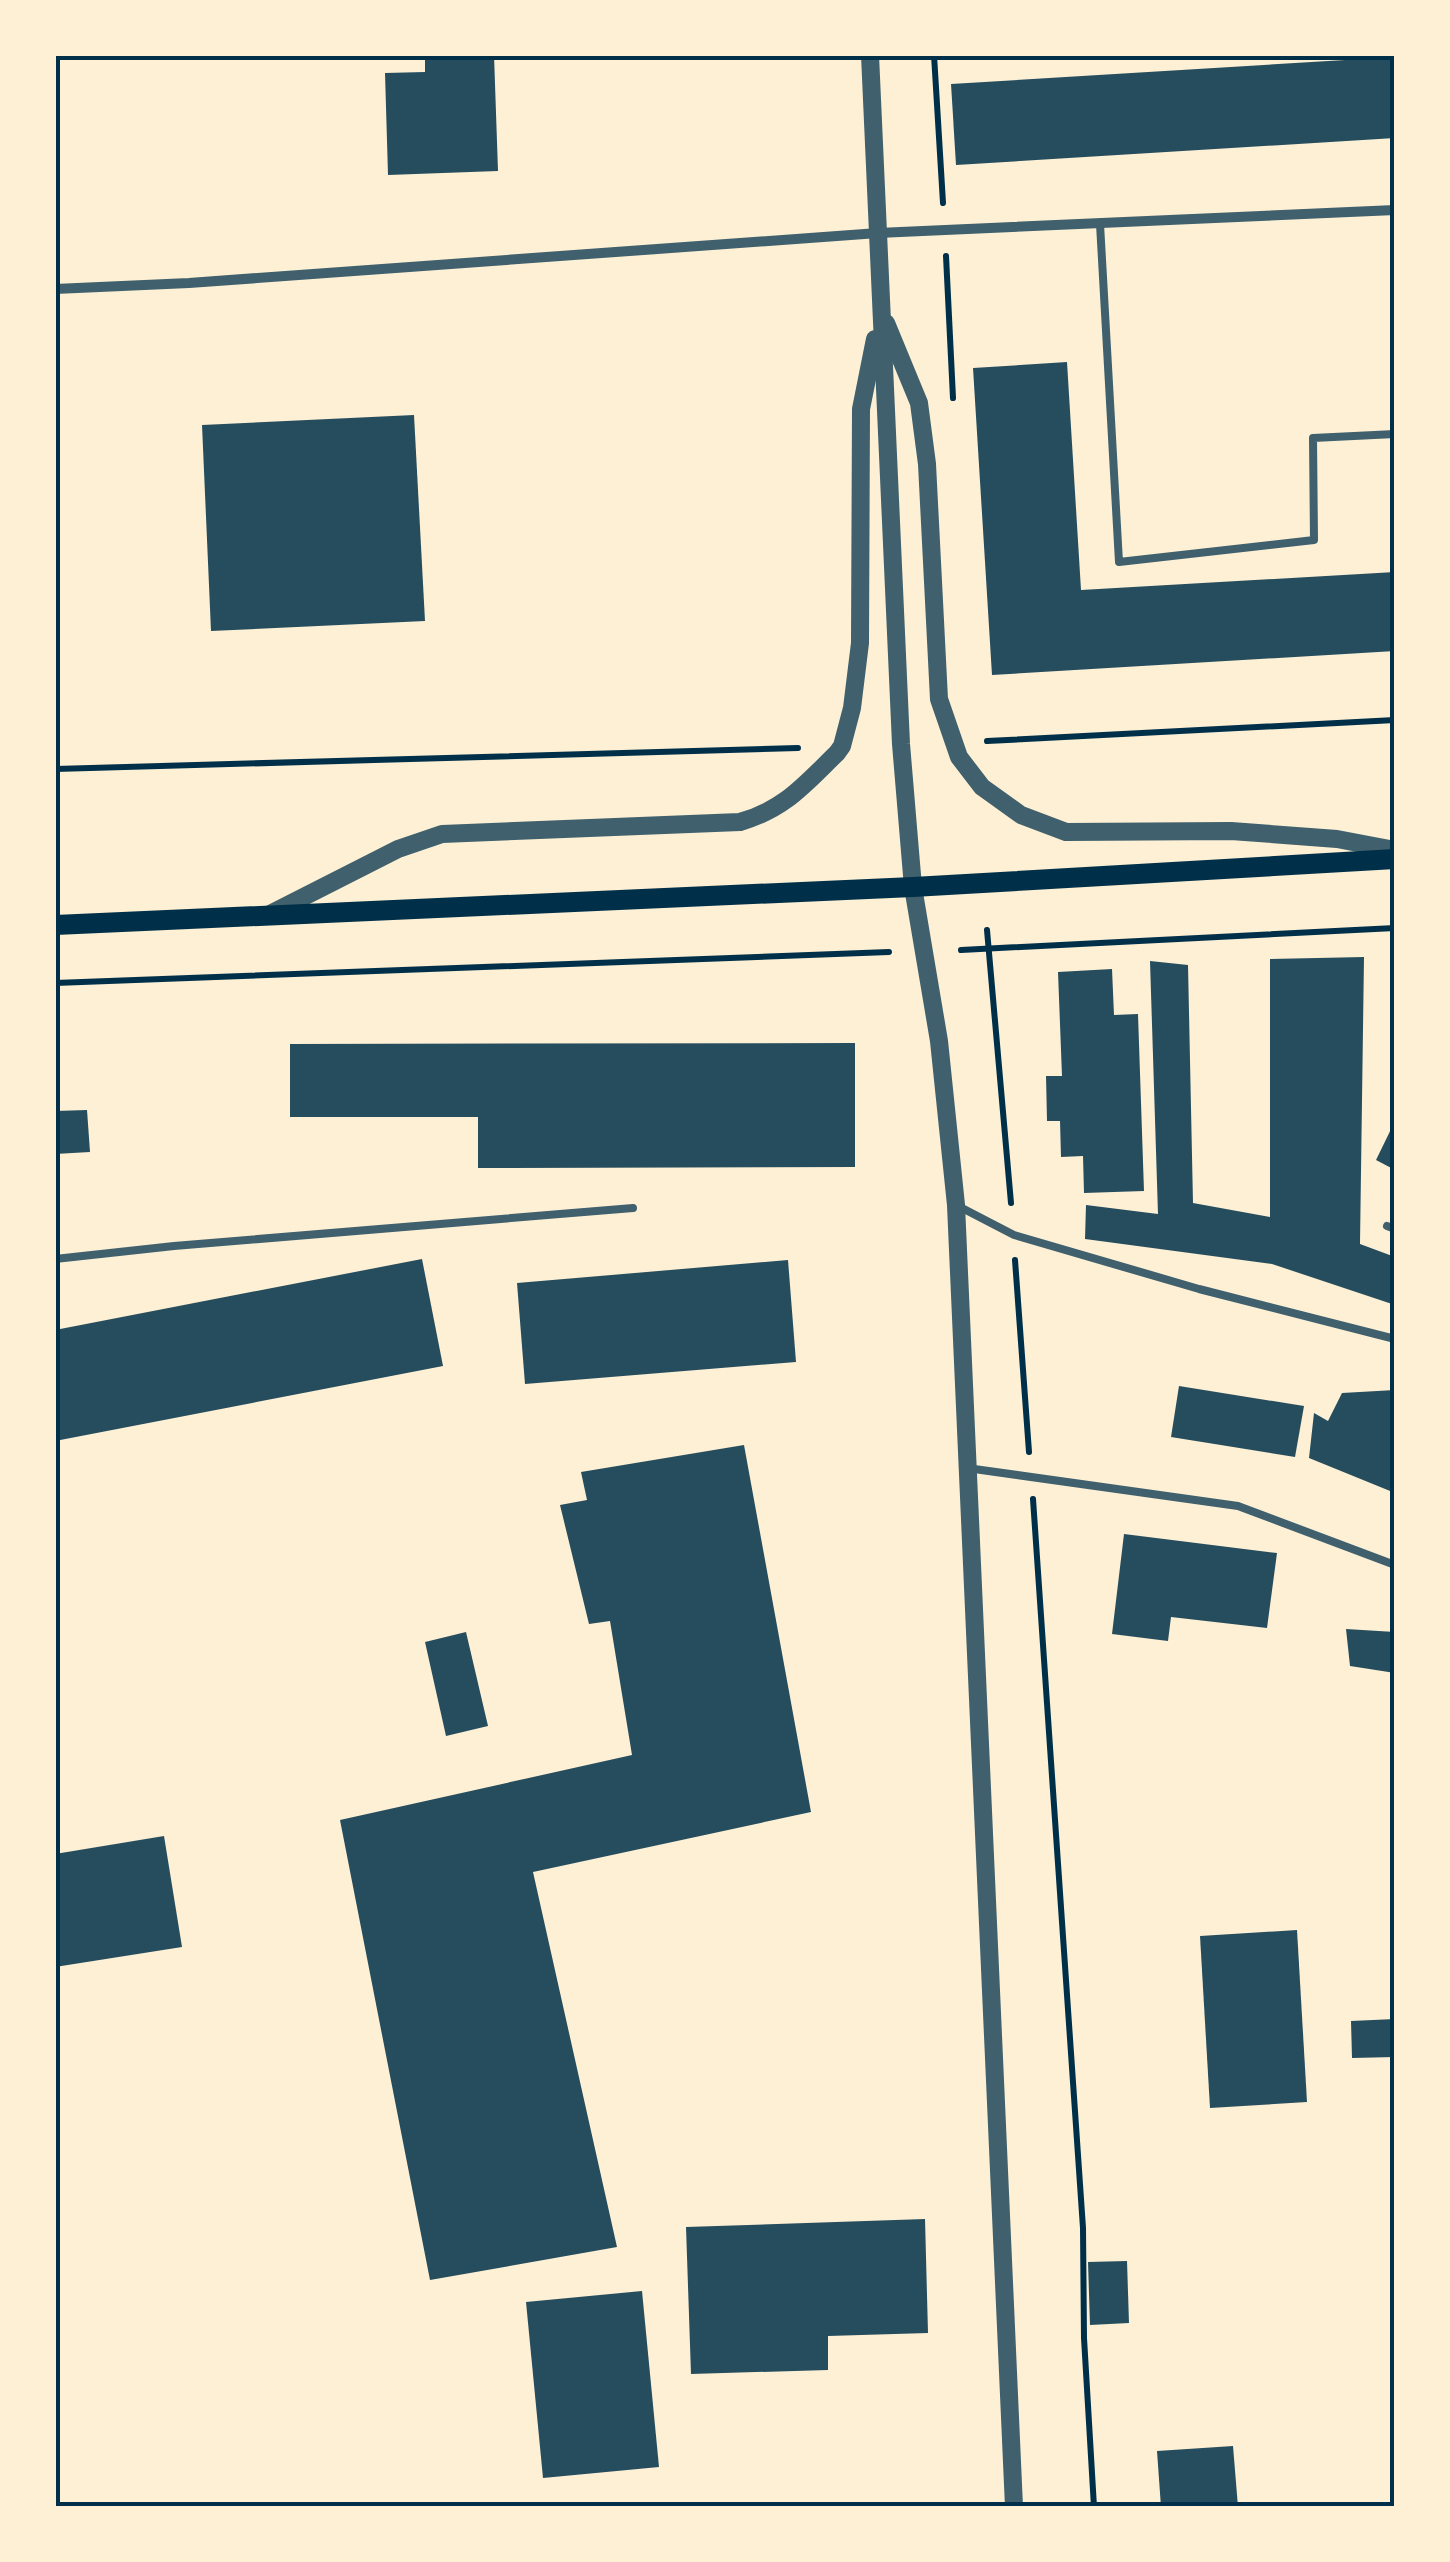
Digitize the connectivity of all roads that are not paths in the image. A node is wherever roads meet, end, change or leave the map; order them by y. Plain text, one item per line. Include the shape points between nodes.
1 (870, 55) edge
2 (1395, 210) edge
3 (1100, 224) junction
4 (878, 234) junction
5 (55, 289) edge
6 (881, 310) junction
7 (1395, 434) edge
8 (1395, 850) edge
9 (1395, 859) edge
10 (913, 888) junction
11 (270, 914) junction
12 (55, 925) edge
13 (956, 1205) junction
14 (632, 1208) dead end
15 (55, 1259) edge
16 (1395, 1339) edge
17 (967, 1468) junction
18 (1395, 1565) edge
19 (1014, 2507) edge

1 - 4 street
2 - 3 street
3 - 4 street
3 - 7 lane via 1119,562 1314,540 1313,438
4 - 5 street
4 - 6 street
6 - 8 street via 919,403 939,698 959,757 982,787 1021,814 1066,832 1231,831
6 - 10 street
6 - 11 street via 860,409 860,643 852,708 842,746 796,794 740,822 442,834 398,848
9 - 10 main road
10 - 11 main road
10 - 13 street via 939,1042
11 - 12 main road
13 - 16 lane via 1014,1235
13 - 17 street
14 - 15 lane
17 - 18 lane via 1238,1506
17 - 19 street

